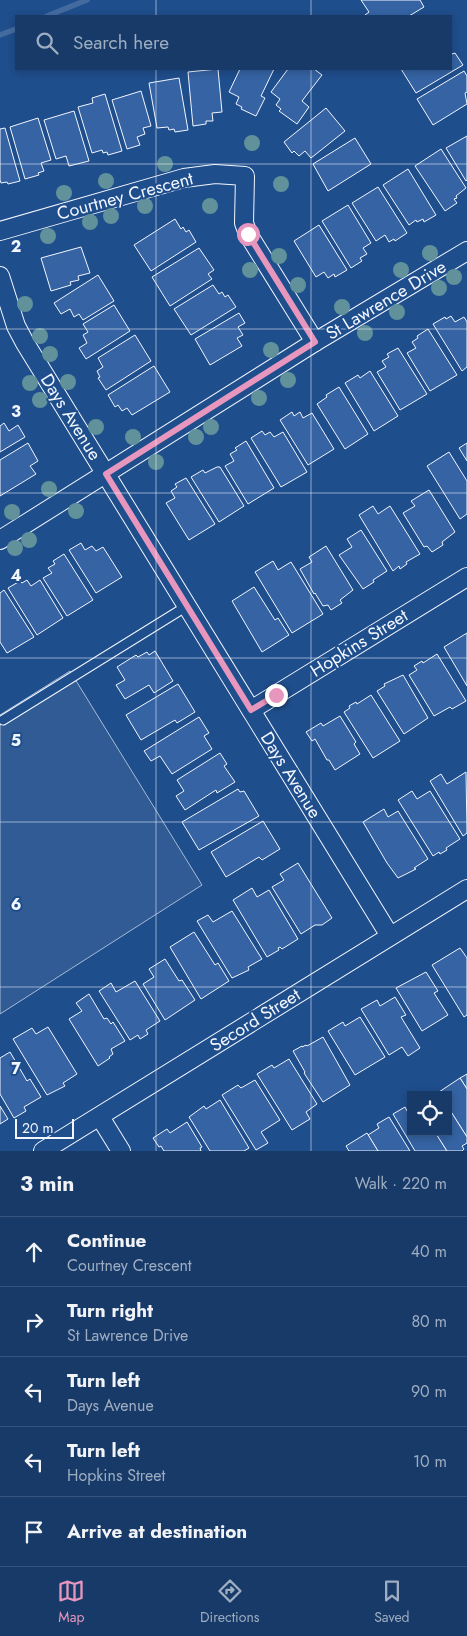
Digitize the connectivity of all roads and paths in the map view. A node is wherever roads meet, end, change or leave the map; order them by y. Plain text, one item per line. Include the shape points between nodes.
1 (0, 231) edge
2 (467, 251) edge
3 (0, 276) edge
4 (315, 342) junction
5 (106, 474) junction
6 (0, 540) edge
7 (467, 577) edge
8 (187, 606) junction
9 (251, 710) junction
10 (3, 720) dead end
11 (467, 889) edge
12 (390, 936) junction
13 (100, 1117) junction
14 (43, 1151) edge
15 (121, 1151) edge

1 - 4 street, Courtney Crescent via 184,178 215,174 245,176 244,223 248,234
2 - 4 street, St Lawrence Drive
3 - 5 street, Days Avenue via 25,343
4 - 5 street, St Lawrence Drive
5 - 6 street, St Lawrence Drive
5 - 8 street, Days Avenue
7 - 9 street, Hopkins Street
8 - 9 street, Days Avenue
8 - 10 lane
9 - 12 street, Days Avenue
11 - 12 street, Secord Street
12 - 13 street, Secord Street
13 - 14 street, Secord Street
13 - 15 street

